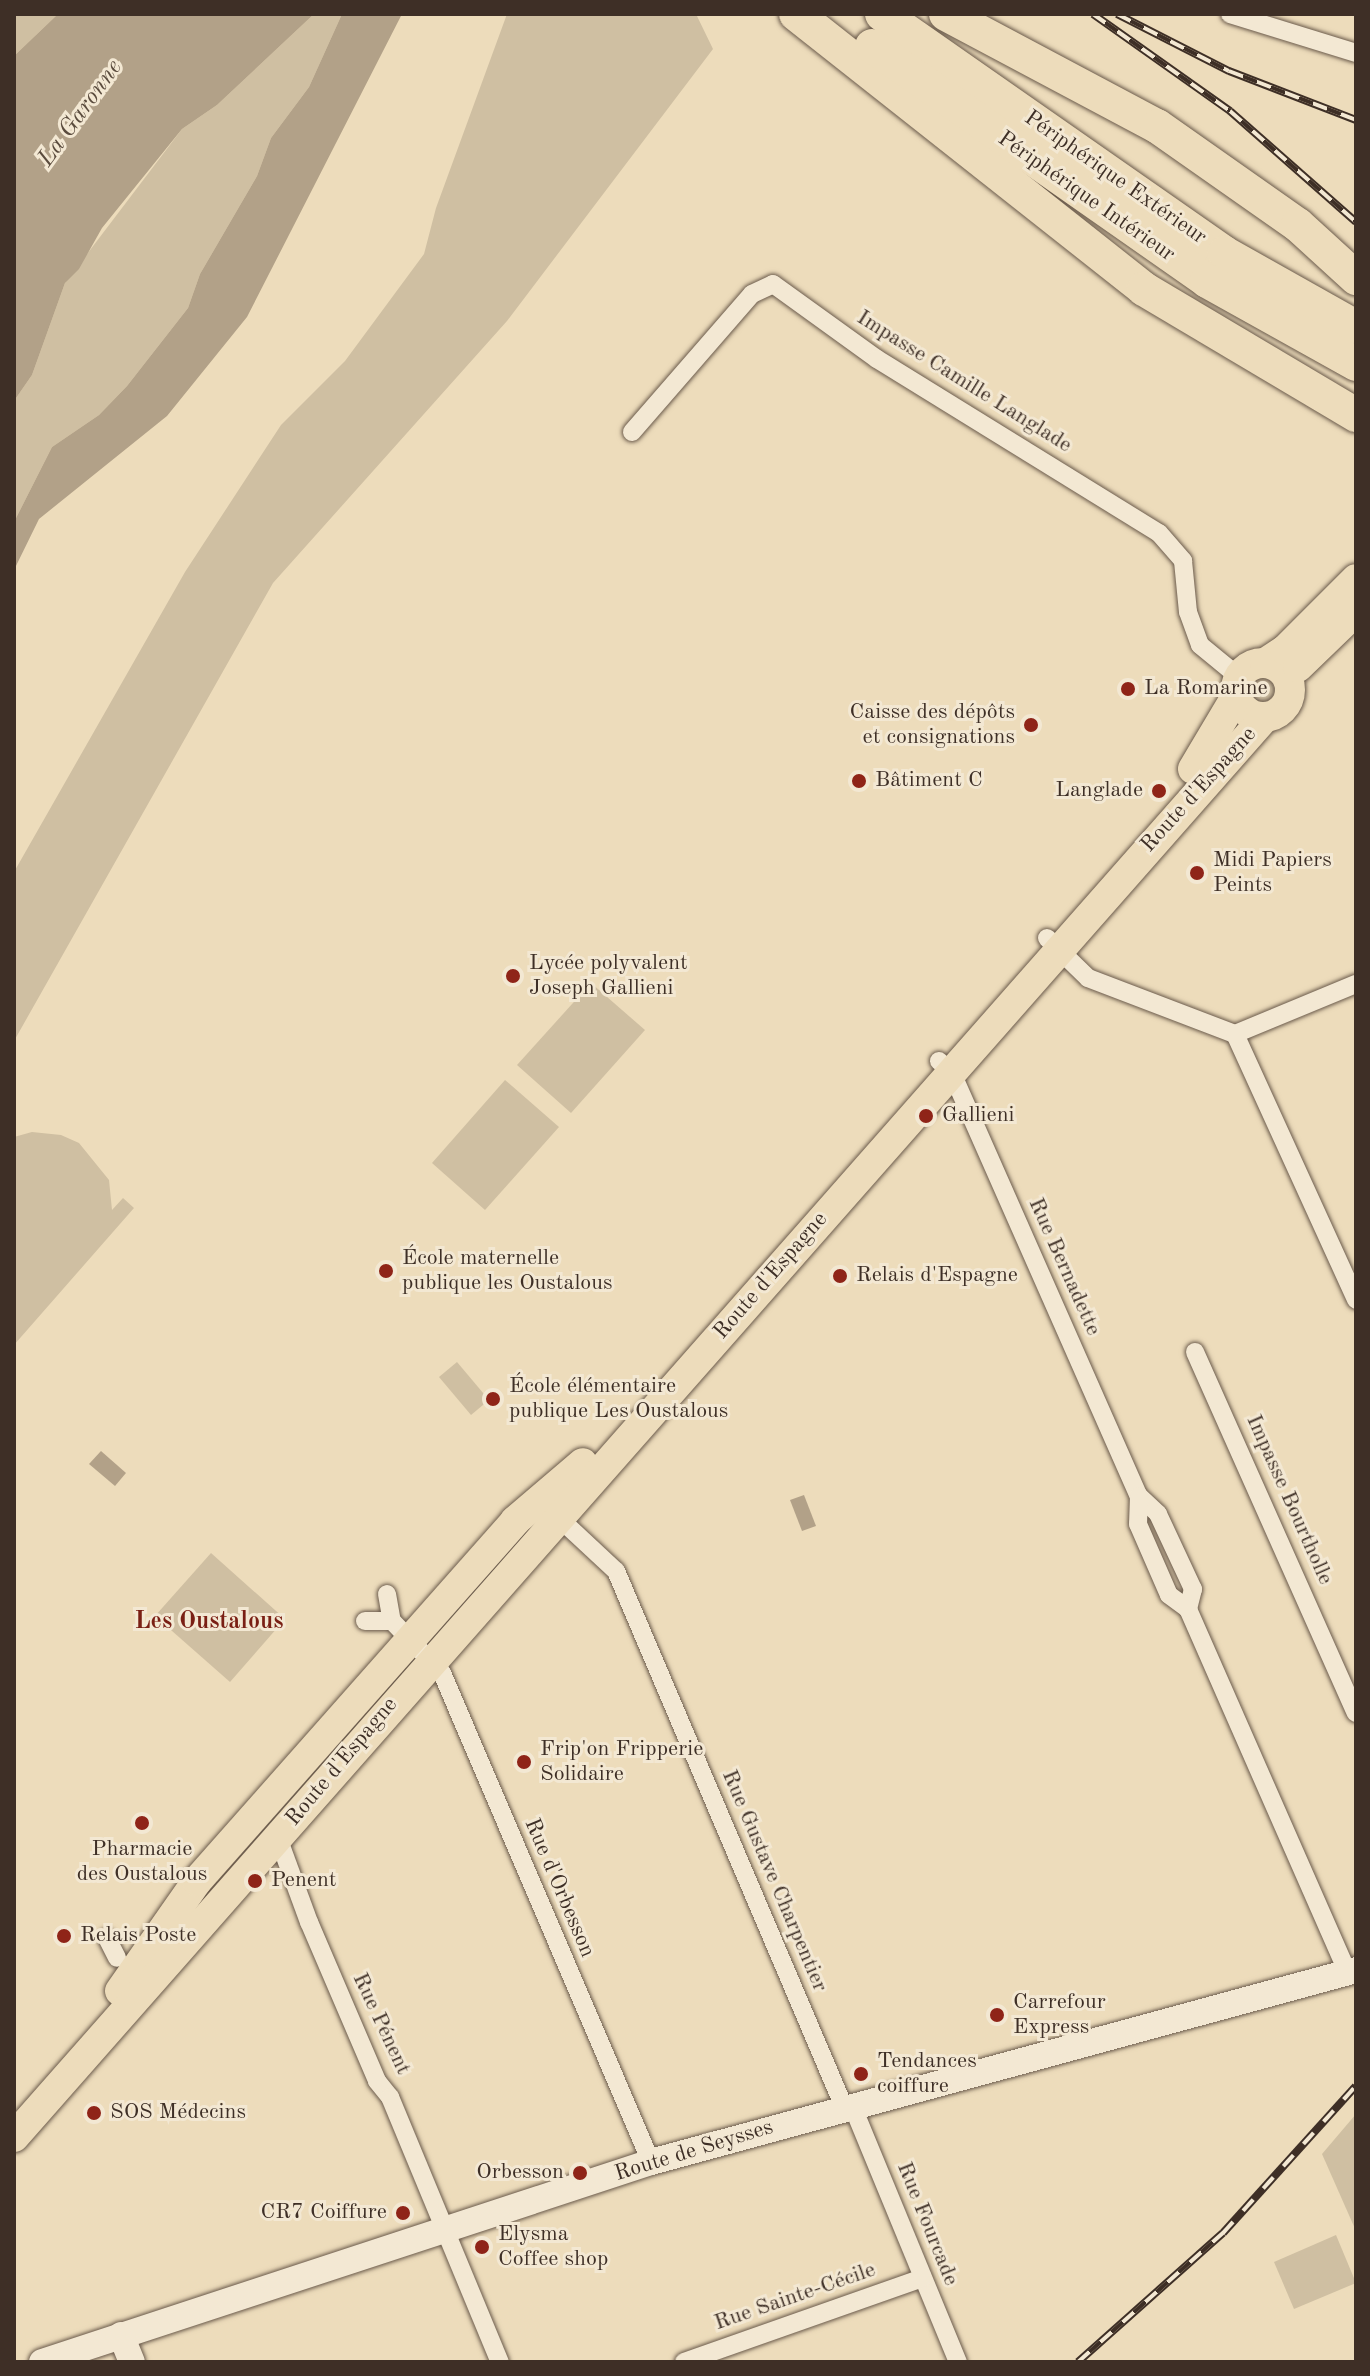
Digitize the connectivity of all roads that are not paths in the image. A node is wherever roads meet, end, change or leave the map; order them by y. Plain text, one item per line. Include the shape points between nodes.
1 (796, 14) edge
2 (826, 14) edge
3 (882, 14) edge
4 (946, 14) edge
5 (1230, 14) edge
6 (1356, 53) edge
7 (1356, 278) edge
8 (1333, 328) edge
9 (1356, 364) edge
10 (1356, 415) edge
11 (632, 432) dead end
12 (1356, 579) edge
13 (1356, 611) edge
14 (1247, 678) junction
15 (1289, 682) junction
16 (1265, 717) junction
17 (1053, 943) junction
18 (1356, 984) edge
19 (1235, 1034) junction
20 (946, 1067) junction
21 (1356, 1300) edge
22 (1195, 1352) dead end
23 (558, 1517) junction
24 (387, 1594) dead end
25 (365, 1621) dead end
26 (411, 1640) junction
27 (1356, 1713) edge
28 (267, 1803) junction
29 (278, 1837) junction
30 (107, 1938) dead end
31 (117, 1958) dead end
32 (1352, 1972) edge
33 (848, 2106) junction
34 (14, 2114) edge
35 (14, 2137) edge
36 (651, 2162) junction
37 (444, 2230) junction
38 (923, 2278) junction
39 (121, 2335) junction
40 (42, 2362) edge
41 (132, 2362) edge
42 (500, 2362) edge
43 (684, 2362) edge
44 (958, 2362) edge

1 - 10 highway via 1144,289
2 - 8 highway, Périphérique Intérieur via 1207,281
3 - 8 highway, Périphérique Extérieur
4 - 7 highway via 1157,126 1298,225
5 - 6 street
8 - 9 highway, Périphérique Intérieur
11 - 14 street, Impasse Camille Langlade via 752,294 773,284 877,359 1159,533 1183,561 1188,612 1200,645
12 - 14 main road, Route d'Espagne via 1285,650
13 - 15 main road via 1300,664
14 - 15 main road via 1280,669
14 - 16 main road via 1247,712
14 - 17 main road, Route d'Espagne via 1198,764
15 - 16 main road via 1286,705
16 - 17 main road, Route d'Espagne
17 - 19 street via 1088,978
17 - 20 main road, Route d'Espagne
18 - 19 street
19 - 21 street
20 - 23 main road, Route d'Espagne
20 - 26 main road, Route d'Espagne via 573,1475 515,1521
20 - 32 street, Rue Bernadette via 1139,1496 1138,1524 1169,1595 1188,1609
22 - 27 street, Impasse Bourtholle
23 - 26 main road, Route d'Espagne
23 - 33 street, Rue Gustave Charpentier via 616,1571
24 - 26 street
25 - 26 street
26 - 28 main road, Route d'Espagne
26 - 29 main road, Route d'Espagne
26 - 36 street, Rue d'Orbesson via 442,1673
28 - 29 street, Route d'Espagne
28 - 34 main road, Route d'Espagne via 197,1881 118,1994
29 - 35 main road, Route d'Espagne
29 - 37 street, Rue Pénent via 309,1922
30 - 31 street
32 - 33 main road, Route de Seysses
33 - 36 main road, Route de Seysses
33 - 38 street, Rue Fourcade
36 - 37 main road, Route de Seysses
37 - 39 main road, Route de Seysses
37 - 42 street, Rue Pénent
38 - 43 street, Rue Sainte-Cécile
38 - 44 street, Rue Fourcade
39 - 40 main road, Route de Seysses
39 - 41 main road

